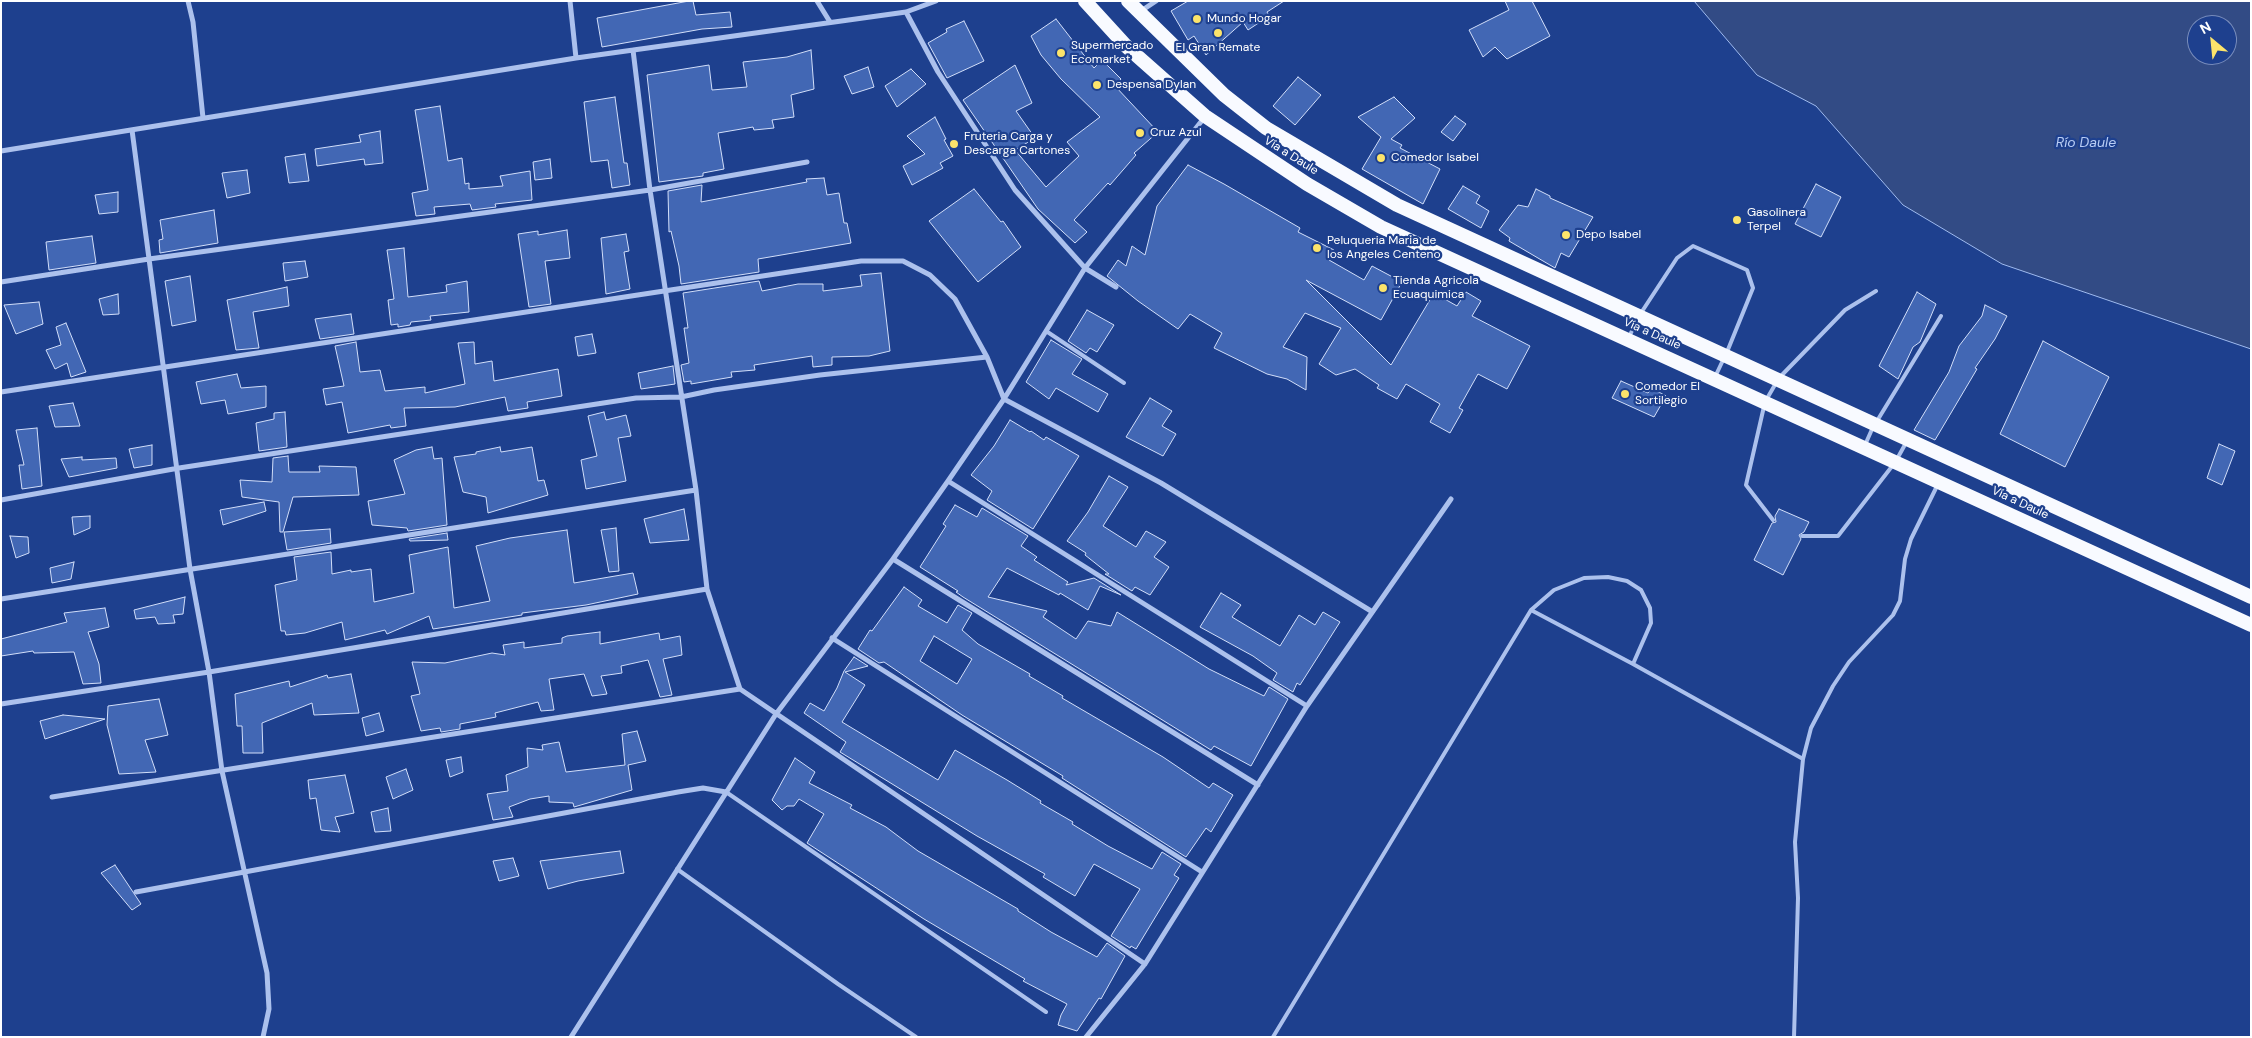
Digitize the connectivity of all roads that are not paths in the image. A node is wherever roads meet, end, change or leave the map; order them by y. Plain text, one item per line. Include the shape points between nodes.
1 (188, 1) edge
2 (570, 1) edge
3 (817, 1) edge
4 (936, 1) edge
5 (1085, 1) edge
6 (1128, 1) edge
7 (1156, 1) edge
8 (906, 12) junction
9 (1138, 12) junction
10 (830, 22) junction
11 (633, 50) junction
12 (576, 58) junction
13 (1205, 116) junction
14 (202, 118) junction
15 (132, 130) junction
16 (1, 151) edge
17 (807, 162) dead end
18 (650, 190) junction
19 (149, 259) junction
20 (1085, 268) junction
21 (1, 282) edge
22 (1116, 287) dead end
23 (1876, 290) dead end
24 (664, 291) junction
25 (1639, 316) junction
26 (1941, 316) dead end
27 (1046, 331) junction
28 (1628, 340) junction
29 (1725, 356) junction
30 (987, 357) junction
31 (164, 366) junction
32 (1714, 379) junction
33 (1777, 380) junction
34 (1124, 383) dead end
35 (1, 392) edge
36 (681, 398) junction
37 (1004, 398) junction
38 (1765, 402) junction
39 (1874, 424) junction
40 (1908, 440) junction
41 (1864, 448) junction
42 (1895, 462) junction
43 (179, 468) junction
44 (948, 481) junction
45 (1939, 482) junction
46 (696, 490) junction
47 (1451, 499) dead end
48 (1, 500) edge
49 (1773, 520) dead end
50 (1802, 536) dead end
51 (893, 559) junction
52 (190, 569) junction
53 (707, 589) junction
54 (2251, 597) edge
55 (1, 599) edge
56 (1531, 610) junction
57 (1371, 611) junction
58 (2251, 625) edge
59 (832, 638) junction
60 (1633, 664) junction
61 (209, 672) junction
62 (740, 690) junction
63 (1, 704) edge
64 (1307, 706) junction
65 (776, 714) junction
66 (1803, 759) junction
67 (222, 771) junction
68 (1258, 785) junction
69 (726, 792) junction
70 (52, 797) dead end
71 (677, 869) junction
72 (245, 871) junction
73 (1202, 872) junction
74 (136, 892) dead end
75 (1146, 964) junction
76 (1046, 1012) dead end
77 (262, 1037) edge
78 (571, 1037) edge
79 (916, 1037) edge
80 (1086, 1037) edge
81 (1273, 1037) edge
82 (1794, 1037) edge

1 - 14 street
2 - 12 street
3 - 10 street
4 - 8 street
5 - 13 highway, Vía a Daule via 1127,46
6 - 9 highway, Vía a Daule
7 - 9 street
8 - 10 street
8 - 20 street via 938,72 1015,190
9 - 25 highway, Vía a Daule via 1224,95 1266,128 1318,160 1397,205
10 - 11 street
11 - 12 street
11 - 18 street
12 - 14 street
13 - 20 street
13 - 28 highway, Vía a Daule via 1298,178 1381,227
14 - 15 street
15 - 16 street
15 - 19 street
17 - 18 street
18 - 19 street
18 - 24 street
19 - 21 street
19 - 31 street
20 - 22 street
20 - 27 street
23 - 33 lane via 1845,310
24 - 30 street via 861,261 903,261 930,275 955,299
24 - 31 street
24 - 36 street
25 - 28 lane
25 - 29 highway, Vía a Daule
25 - 29 lane via 1677,258 1693,246 1748,270 1753,288
26 - 39 lane
27 - 34 lane
27 - 37 street
28 - 32 highway, Vía a Daule
29 - 32 lane
29 - 33 highway, Vía a Daule
30 - 36 street via 820,375 714,390
30 - 37 street
31 - 35 street
31 - 43 street
32 - 38 highway, Vía a Daule
33 - 38 lane
33 - 39 highway, Vía a Daule
36 - 43 street via 636,398
36 - 46 street
37 - 44 street
37 - 57 street via 1160,483
38 - 41 highway, Vía a Daule
38 - 49 lane via 1746,485
39 - 40 highway, Vía a Daule
39 - 41 lane
40 - 42 lane
40 - 54 highway, Vía a Daule
41 - 42 highway, Vía a Daule
42 - 45 highway, Vía a Daule
42 - 50 lane via 1838,536
43 - 48 street
43 - 52 street
44 - 51 street
44 - 64 street
45 - 58 highway, Vía a Daule
45 - 66 lane via 1911,539 1905,559 1903,588 1893,614 1848,662 1833,686 1811,728
46 - 52 street
46 - 53 street
47 - 57 street
51 - 59 street
51 - 68 street
52 - 55 street
52 - 61 street
53 - 61 street
53 - 62 street
56 - 60 lane
56 - 60 lane via 1554,590 1584,578 1608,577 1627,581 1641,590 1650,608 1651,622
56 - 81 lane
57 - 64 street
59 - 65 street
59 - 73 street
60 - 66 lane
61 - 63 street
61 - 67 street
62 - 65 street
62 - 67 street
64 - 68 street
65 - 69 street
65 - 75 street
66 - 82 lane via 1795,842 1798,898
67 - 70 street
67 - 72 street
68 - 73 street
69 - 71 street
69 - 72 street via 704,788 678,792
69 - 76 lane
71 - 78 street
71 - 79 lane
72 - 74 street
72 - 77 street via 267,973 269,1009
73 - 75 street
75 - 80 street

